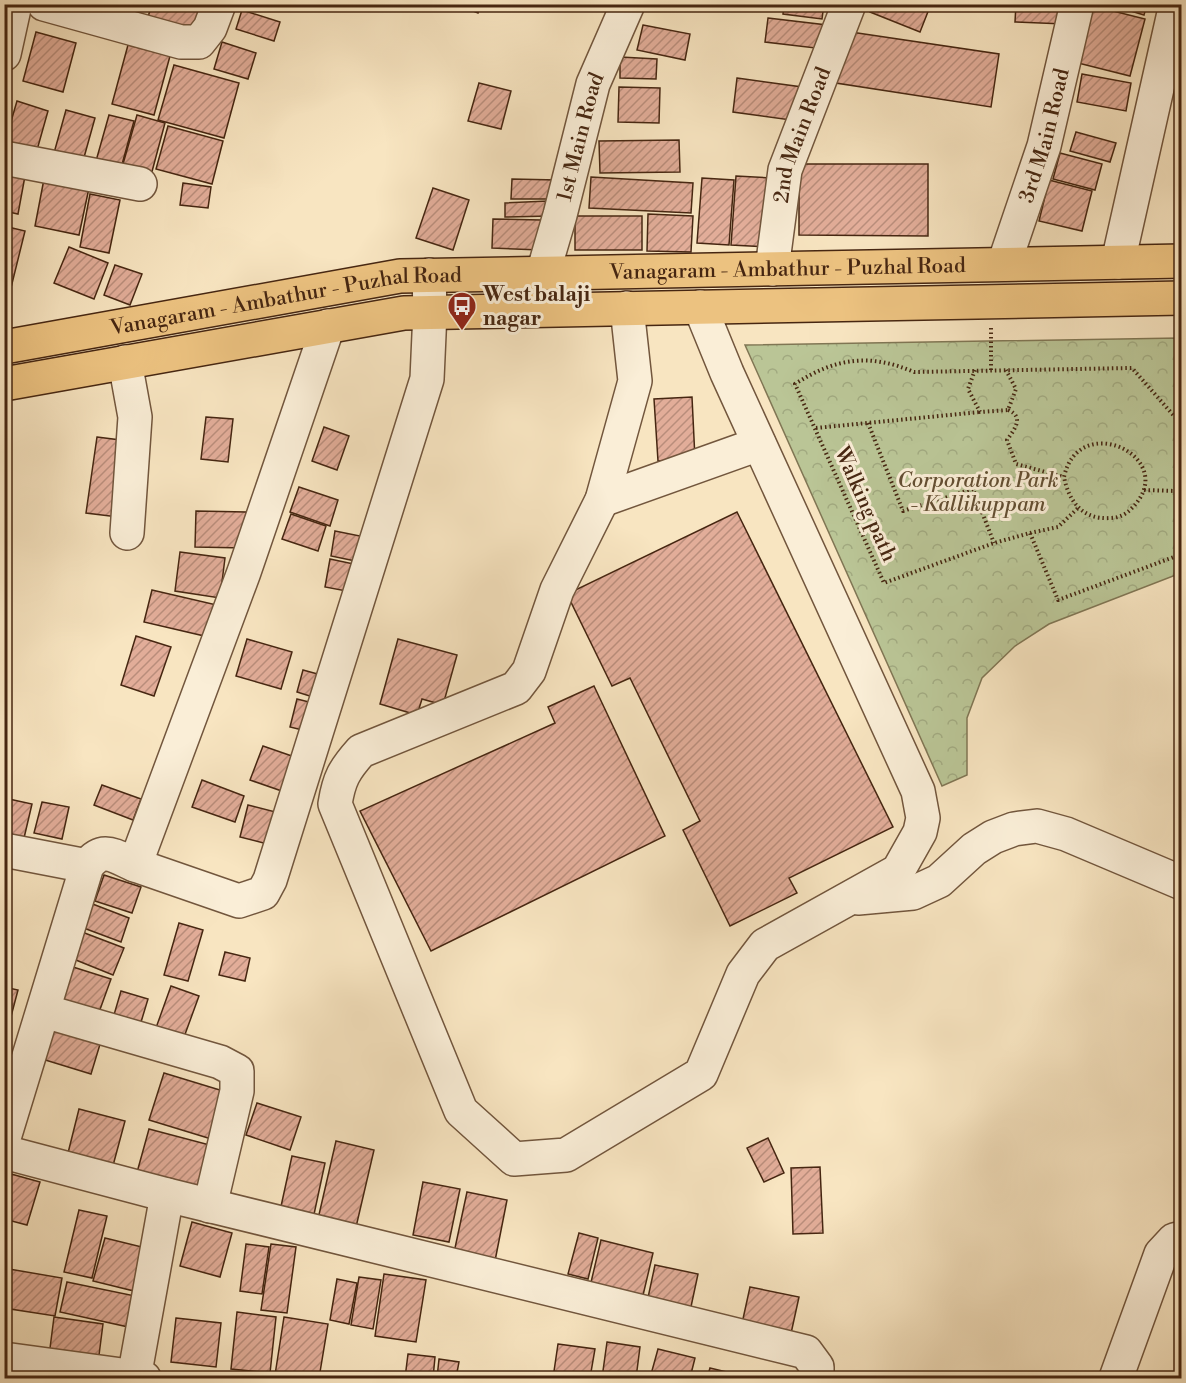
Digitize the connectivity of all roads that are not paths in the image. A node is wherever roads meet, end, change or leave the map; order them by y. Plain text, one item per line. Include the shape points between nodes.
1 (15, 4) edge
2 (44, 4) edge
3 (219, 4) edge
4 (628, 4) edge
5 (849, 4) edge
6 (1077, 4) edge
7 (1176, 4) edge
8 (4, 54) edge
9 (4, 158) edge
10 (140, 184) dead end
11 (1182, 261) edge
12 (1118, 262) junction
13 (1004, 264) junction
14 (772, 269) junction
15 (543, 273) junction
16 (429, 275) junction
17 (1182, 298) edge
18 (699, 307) junction
19 (627, 308) junction
20 (430, 312) junction
21 (328, 326) junction
22 (4, 347) edge
23 (125, 362) junction
24 (4, 384) edge
25 (759, 444) junction
26 (602, 500) junction
27 (128, 533) dead end
28 (4, 850) edge
29 (135, 864) junction
30 (87, 866) junction
31 (1182, 883) edge
32 (847, 900) junction
33 (44, 1011) junction
34 (12, 1096) edge
35 (4, 1138) edge
36 (4, 1152) edge
37 (166, 1195) junction
38 (210, 1206) junction
39 (1182, 1238) edge
40 (4, 1359) edge
41 (137, 1378) edge
42 (817, 1378) edge
43 (1116, 1378) edge

1 - 8 street
2 - 3 street via 182,42 199,42 210,28
4 - 15 street, 1st Main Road via 593,84
5 - 14 street, 2nd Main Road via 784,170
6 - 13 street, 3rd Main Road via 1044,146
7 - 12 street
9 - 10 street
11 - 12 main road, Vanagaram - Ambathur - Puzhal Road
12 - 13 main road, Vanagaram - Ambathur - Puzhal Road
13 - 14 main road, Vanagaram - Ambathur - Puzhal Road
14 - 15 main road, Vanagaram - Ambathur - Puzhal Road
15 - 16 main road, Vanagaram - Ambathur - Puzhal Road
16 - 20 street
16 - 22 main road, Vanagaram - Ambathur - Puzhal Road via 400,276
17 - 18 main road, Vanagaram - Ambathur - Puzhal Road
18 - 19 main road, Vanagaram - Ambathur - Puzhal Road
18 - 25 street
19 - 20 main road, Vanagaram - Ambathur - Puzhal Road
19 - 26 street via 635,381
20 - 21 main road, Vanagaram - Ambathur - Puzhal Road
20 - 29 street via 427,379 270,880 263,893 239,901
21 - 23 main road, Vanagaram - Ambathur - Puzhal Road
21 - 29 street via 244,572
23 - 24 main road, Vanagaram - Ambathur - Puzhal Road
23 - 27 street via 135,417
25 - 26 street
25 - 32 street via 918,791 923,818 920,832 898,871
26 - 32 street via 557,590 529,671 516,688 361,751 339,781 335,804 461,1111 514,1160 566,1155 701,1074 743,974 765,945
28 - 30 street
29 - 30 street via 106,853 95,855
30 - 33 street
31 - 32 street via 1066,834 1036,826 993,837 939,881 913,893
33 - 34 street
33 - 38 street via 220,1062 237,1071 237,1091
34 - 35 street
36 - 37 street
37 - 38 street
37 - 41 street
38 - 42 street via 806,1352 817,1367
39 - 43 street via 1174,1240 1161,1254
40 - 41 street

